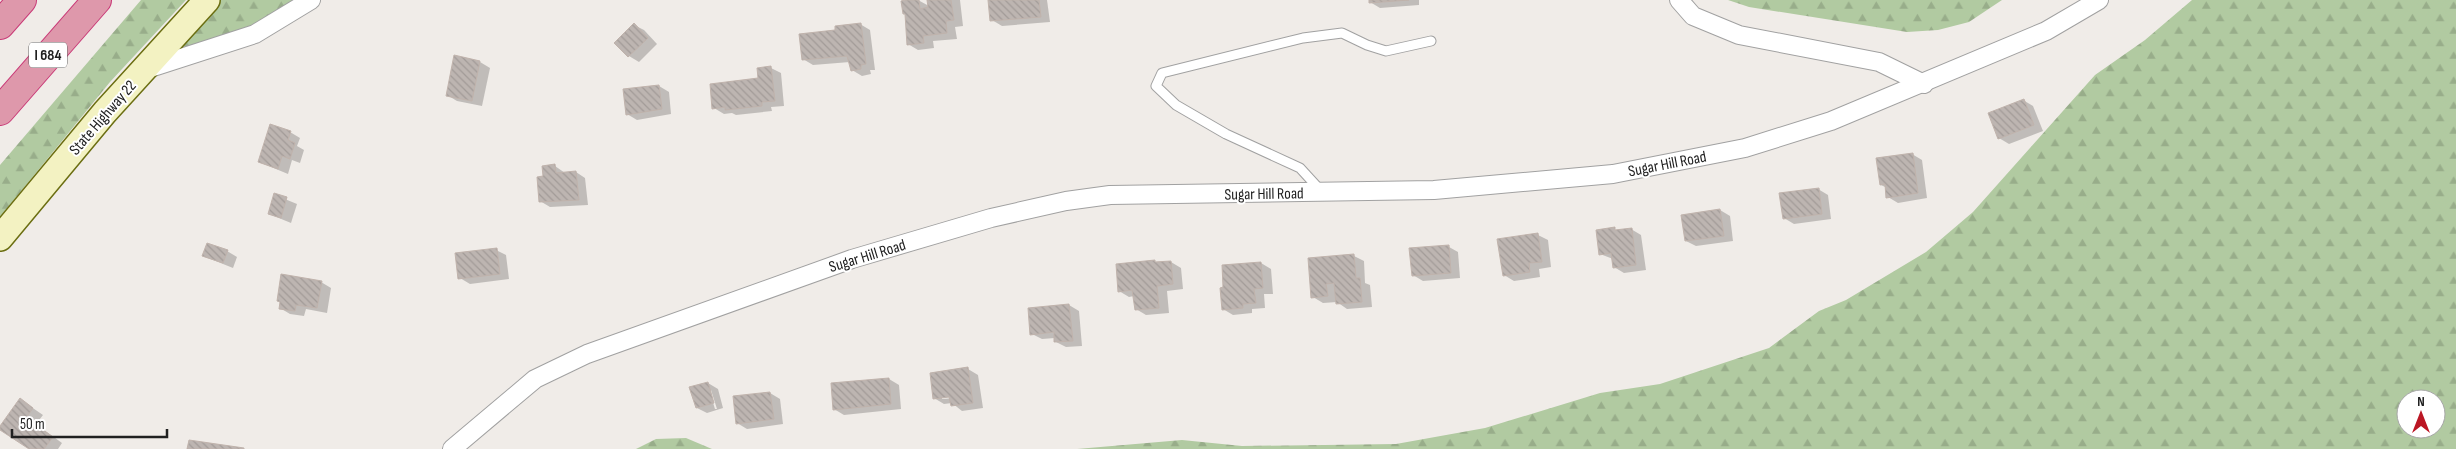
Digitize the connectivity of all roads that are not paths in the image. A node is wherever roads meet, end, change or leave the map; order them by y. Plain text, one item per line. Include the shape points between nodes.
1 (22, 0) edge
2 (97, 0) edge
3 (208, 0) edge
4 (311, 0) edge
5 (1679, 0) edge
6 (2099, 0) edge
7 (0, 25) edge
8 (1431, 41) dead end
9 (143, 70) junction
10 (1924, 84) junction
11 (0, 111) edge
12 (1322, 192) junction
13 (0, 238) edge
14 (452, 449) edge

1 - 7 highway
2 - 11 highway, I 684
3 - 9 main road, State Highway 22
4 - 9 street via 255,34
5 - 10 street via 1693,16 1739,35 1879,62
6 - 10 street, Sugar Hill Road via 2046,31
8 - 12 lane via 1386,51 1342,33 1303,38 1162,73 1156,86 1176,105 1226,134 1300,168
9 - 13 main road, State Highway 22
10 - 12 street, Sugar Hill Road via 1831,121 1745,148 1613,174 1434,190
12 - 14 street, Sugar Hill Road via 1110,195 1066,201 992,218 852,258 587,354 535,379

